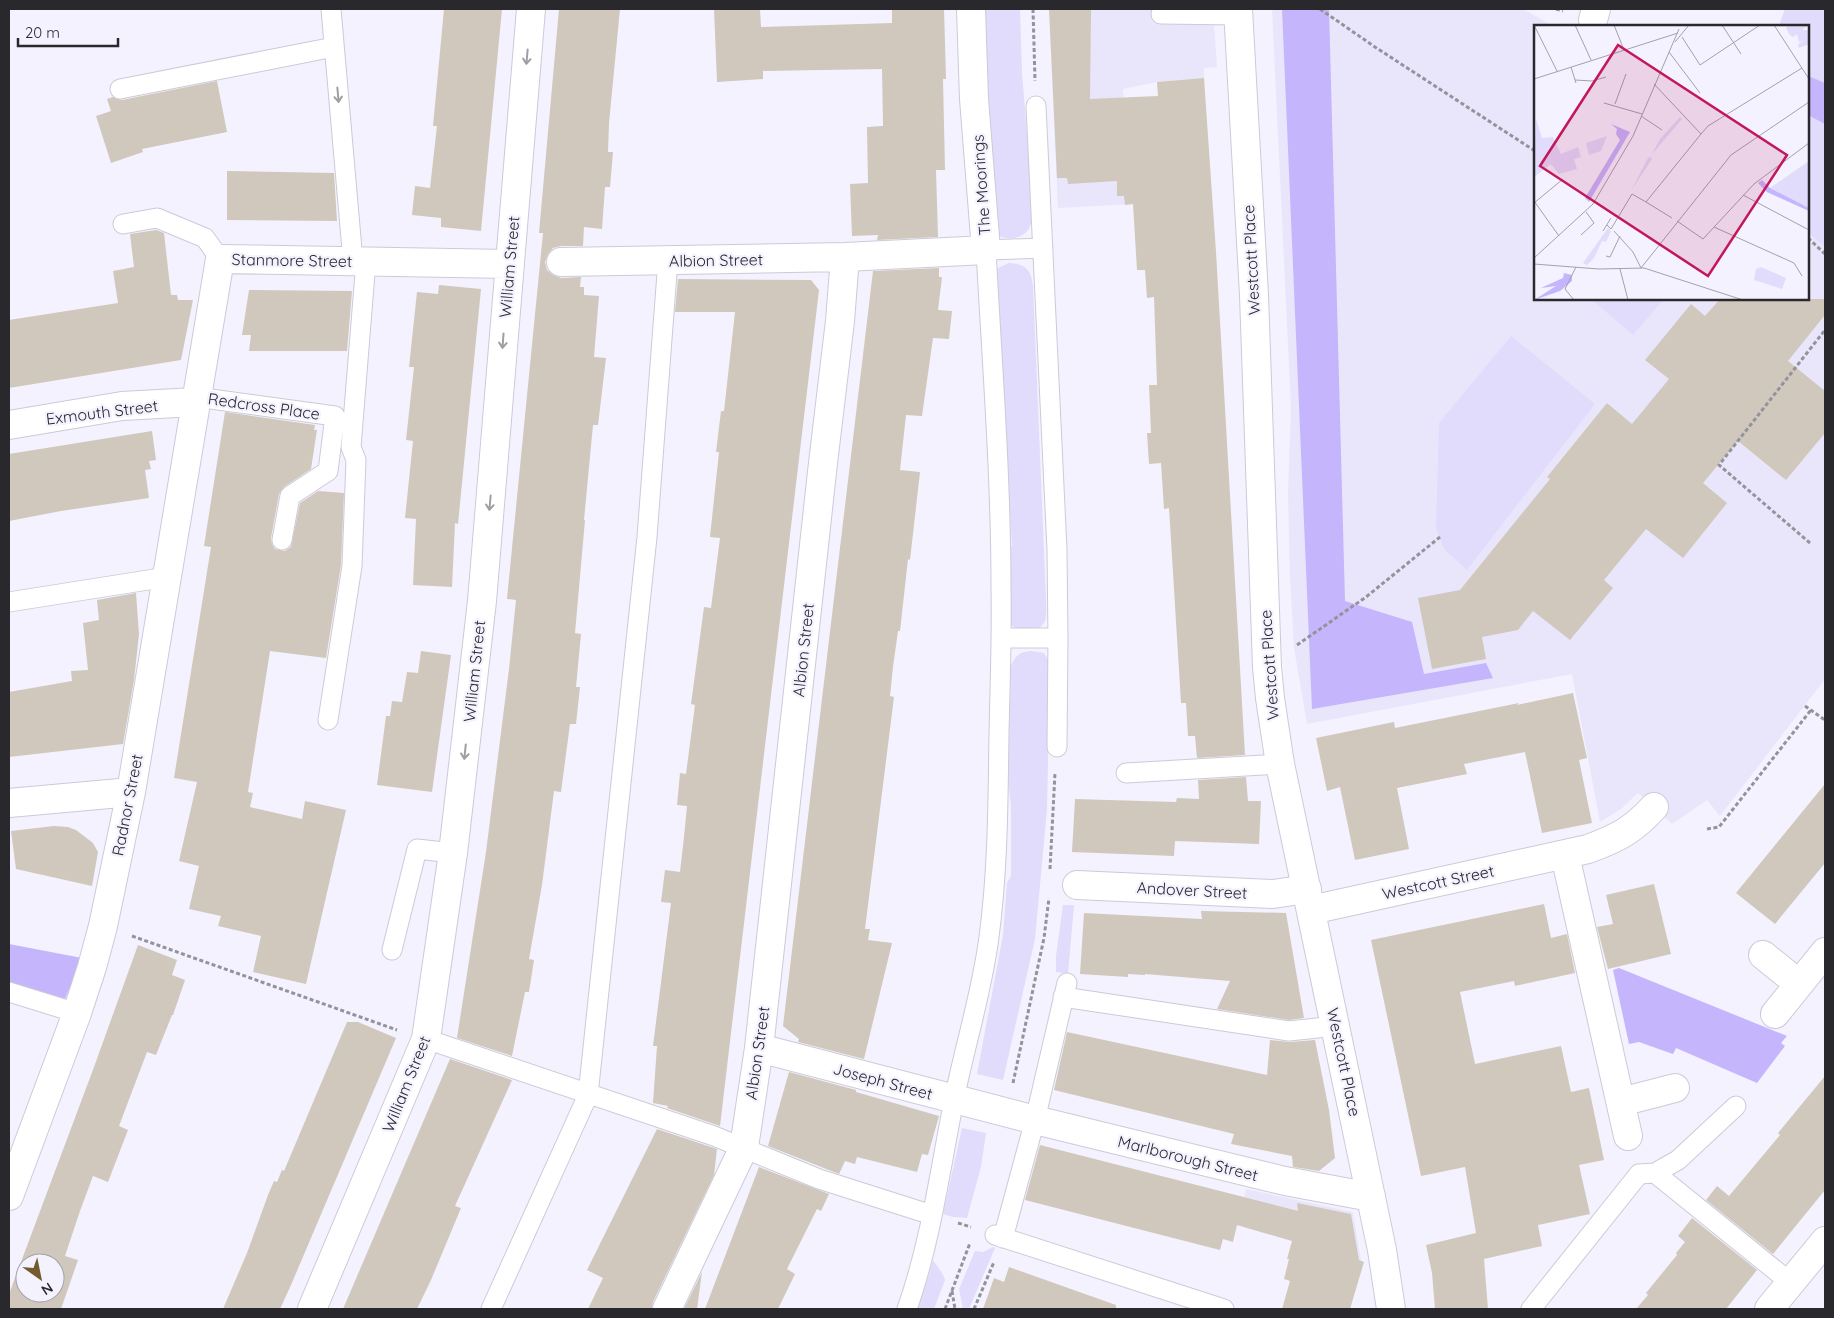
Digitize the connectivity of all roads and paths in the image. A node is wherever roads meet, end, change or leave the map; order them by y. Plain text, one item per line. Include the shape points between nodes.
1 (331, 9) edge
2 (531, 9) edge
3 (972, 9) edge
4 (1033, 9) edge
5 (1320, 9) edge
6 (1238, 12) edge
7 (1160, 14) dead end
8 (334, 47) junction
9 (120, 89) dead end
10 (1036, 106) joint
11 (1534, 151) edge
12 (123, 224) dead end
13 (1809, 239) edge
14 (1043, 248) junction
15 (986, 250) junction
16 (1825, 254) edge
17 (845, 257) junction
18 (220, 260) junction
19 (668, 260) junction
20 (360, 261) junction
21 (561, 262) dead end
22 (509, 264) junction
23 (1825, 330) edge
24 (196, 399) junction
25 (9, 425) edge
26 (1440, 537) dead end
27 (282, 540) dead end
28 (1810, 543) dead end
29 (167, 577) junction
30 (9, 602) edge
31 (1001, 638) junction
32 (1058, 638) junction
33 (1294, 648) dead end
34 (1805, 706) dead end
35 (1811, 710) junction
36 (328, 720) dead end
37 (1825, 720) edge
38 (1057, 747) joint
39 (1280, 764) junction
40 (1126, 773) dead end
41 (131, 792) junction
42 (9, 803) edge
43 (1654, 807) dead end
44 (1707, 829) dead end
45 (453, 853) junction
46 (1565, 855) junction
47 (1050, 874) dead end
48 (1077, 885) dead end
49 (1049, 893) dead end
50 (1309, 899) junction
51 (103, 926) junction
52 (392, 950) dead end
53 (1825, 952) edge
54 (1763, 955) dead end
55 (1799, 984) junction
56 (9, 992) edge
57 (77, 1013) junction
58 (1774, 1014) dead end
59 (1336, 1026) junction
60 (426, 1040) junction
61 (759, 1048) junction
62 (1675, 1088) dead end
63 (588, 1095) junction
64 (954, 1100) junction
65 (1621, 1102) junction
66 (1736, 1106) dead end
67 (1006, 1113) junction
68 (1035, 1120) junction
69 (1628, 1136) dead end
70 (744, 1147) junction
71 (1655, 1174) junction
72 (9, 1196) edge
73 (1372, 1198) junction
74 (932, 1215) junction
75 (954, 1222) dead end
76 (975, 1229) dead end
77 (972, 1236) dead end
78 (999, 1237) junction
79 (1825, 1241) edge
80 (1791, 1283) junction
81 (952, 1290) junction
82 (312, 1309) edge
83 (491, 1309) edge
84 (667, 1309) edge
85 (907, 1309) edge
86 (945, 1309) edge
87 (955, 1309) edge
88 (974, 1309) edge
89 (1224, 1309) edge
90 (1391, 1309) edge
91 (1531, 1309) edge
92 (1770, 1309) edge

1 - 8 lane
2 -> 22 street, William Street
3 - 15 street, The Moorings via 974,99
4 - 10 path
5 - 11 path
6 - 7 lane
6 - 39 street, Westcott Place via 1254,295 1267,667
8 - 9 lane
8 -> 20 lane
10 - 14 lane
12 - 18 lane via 157,218 205,238
13 - 16 path
14 - 15 lane
14 - 32 lane
15 - 17 street, The Moorings
15 - 31 lane via 998,473
17 - 19 street, Albion Street
17 - 61 street, Albion Street
18 - 20 street, Stanmore Street
18 - 24 street, Stanmore Street
19 - 21 street, Albion Street
19 - 63 lane via 647,537
20 - 22 street, Stanmore Street
20 - 36 lane via 351,447 356,460 352,566
22 -> 45 street, William Street via 482,601
23 - 28 path via 1719,465
24 - 25 street, Exmouth Street via 122,406
24 - 27 lane, Redcross Place via 335,416 328,471 290,496
24 - 29 street, Radnor Street
26 - 33 path via 1366,597
29 - 30 lane
29 - 41 street, Radnor Street
31 - 32 lane
31 - 64 lane via 997,827 991,918 977,1001
32 - 38 lane
34 - 35 path
35 - 37 path
35 - 44 path via 1719,827
38 - 47 path
39 - 40 lane
39 - 50 street, Westcott Place
41 - 42 street
41 - 51 street, Radnor Street
43 - 46 street, Westcott Street via 1632,829 1611,841
45 - 52 lane via 417,849
45 - 60 street, William Street
46 - 50 street, Westcott Street
46 - 65 street
48 - 50 street, Andover Street via 1273,894
49 - 67 path via 1044,938
50 - 59 street, Westcott Place
51 - 57 street, Radnor Street
51 - 60 path
53 - 55 street
54 - 55 street
55 - 58 street
56 - 57 lane
57 - 72 street, Radnor Street
59 - 68 lane via 1288,1031 1065,990
59 - 73 street, Westcott Place
60 - 63 lane
60 - 82 street, William Street
61 - 64 street, Joseph Street
61 - 70 street, Albion Street
62 - 65 street
63 - 70 lane
63 - 83 lane
64 - 67 street, Joseph Street
64 - 74 lane
65 - 69 street
66 - 71 lane via 1678,1160
67 - 68 street, Marlborough Street
68 - 73 street, Marlborough Street via 1284,1181
68 - 78 lane
70 - 74 lane via 819,1180
70 - 84 street, Albion Street
71 - 80 lane
71 - 91 lane via 1639,1174
73 - 90 street, Westcott Place
74 - 85 lane
75 - 76 path
77 - 81 path
78 - 88 path
78 - 89 lane
79 - 80 street
80 - 92 street
81 - 86 path
81 - 87 path

